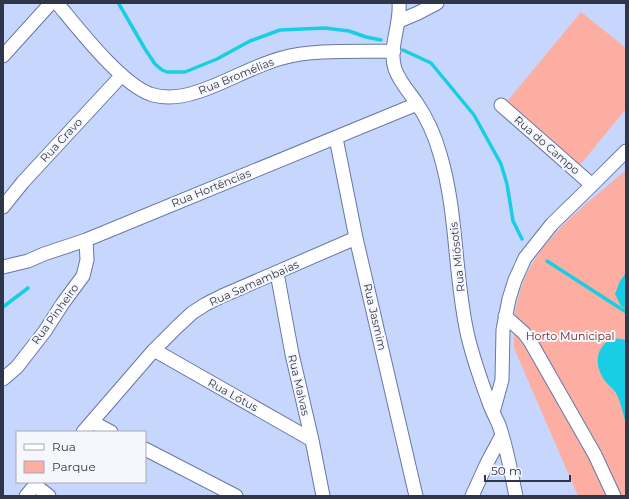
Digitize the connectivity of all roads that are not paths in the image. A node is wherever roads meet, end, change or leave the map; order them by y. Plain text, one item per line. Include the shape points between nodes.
1 (51, 3) edge
2 (57, 3) edge
3 (399, 3) edge
4 (437, 3) edge
5 (399, 21) junction
6 (394, 50) junction
7 (3, 56) edge
8 (122, 75) junction
9 (417, 104) junction
10 (501, 105) dead end
11 (336, 138) junction
12 (626, 151) edge
13 (592, 185) junction
14 (3, 207) edge
15 (356, 238) junction
16 (86, 240) junction
17 (3, 267) edge
18 (277, 273) junction
19 (505, 316) junction
20 (154, 350) junction
21 (3, 379) edge
22 (493, 412) junction
23 (92, 422) junction
24 (84, 431) edge
25 (110, 431) edge
26 (502, 435) junction
27 (312, 440) junction
28 (146, 450) edge
29 (37, 483) edge
30 (26, 496) edge
31 (50, 496) edge
32 (236, 496) edge
33 (323, 496) edge
34 (416, 496) edge
35 (472, 496) edge
36 (516, 496) edge
37 (614, 496) edge

1 - 7 street
2 - 8 street, Rua Bromélias
3 - 5 street
4 - 5 street
5 - 6 street
6 - 8 street, Rua Bromélias via 291,56 185,96 149,94
6 - 9 street via 395,69
8 - 14 street, Rua Cravo
9 - 11 street, Rua Hortências
9 - 22 street, Rua Miósotis via 430,127 440,154 452,208 468,337
10 - 13 street, Rua do Campo
11 - 15 street, Rua Jasmim
11 - 16 street, Rua Hortências
12 - 13 street
13 - 19 street via 552,224 525,258 515,280
15 - 18 street, Rua Samambaias
15 - 34 street, Rua Jasmim
16 - 17 street, Rua Hortências via 28,261
16 - 21 street, Rua Pinheiro via 87,260 83,276 45,331 17,367
18 - 20 street, Rua Samambaias via 206,304 192,313
18 - 27 street, Rua Malvas
19 - 22 street via 502,380
19 - 37 street via 530,341 595,455
20 - 23 street, Rua Samambaias
20 - 27 street, Rua Lótus
22 - 26 street, Rua Miósotis
23 - 24 street, Rua Samambaias
23 - 25 street
26 - 35 street
26 - 36 street, Rua Miósotis
27 - 33 street, Rua Malvas
28 - 32 street
29 - 30 street
29 - 31 street

